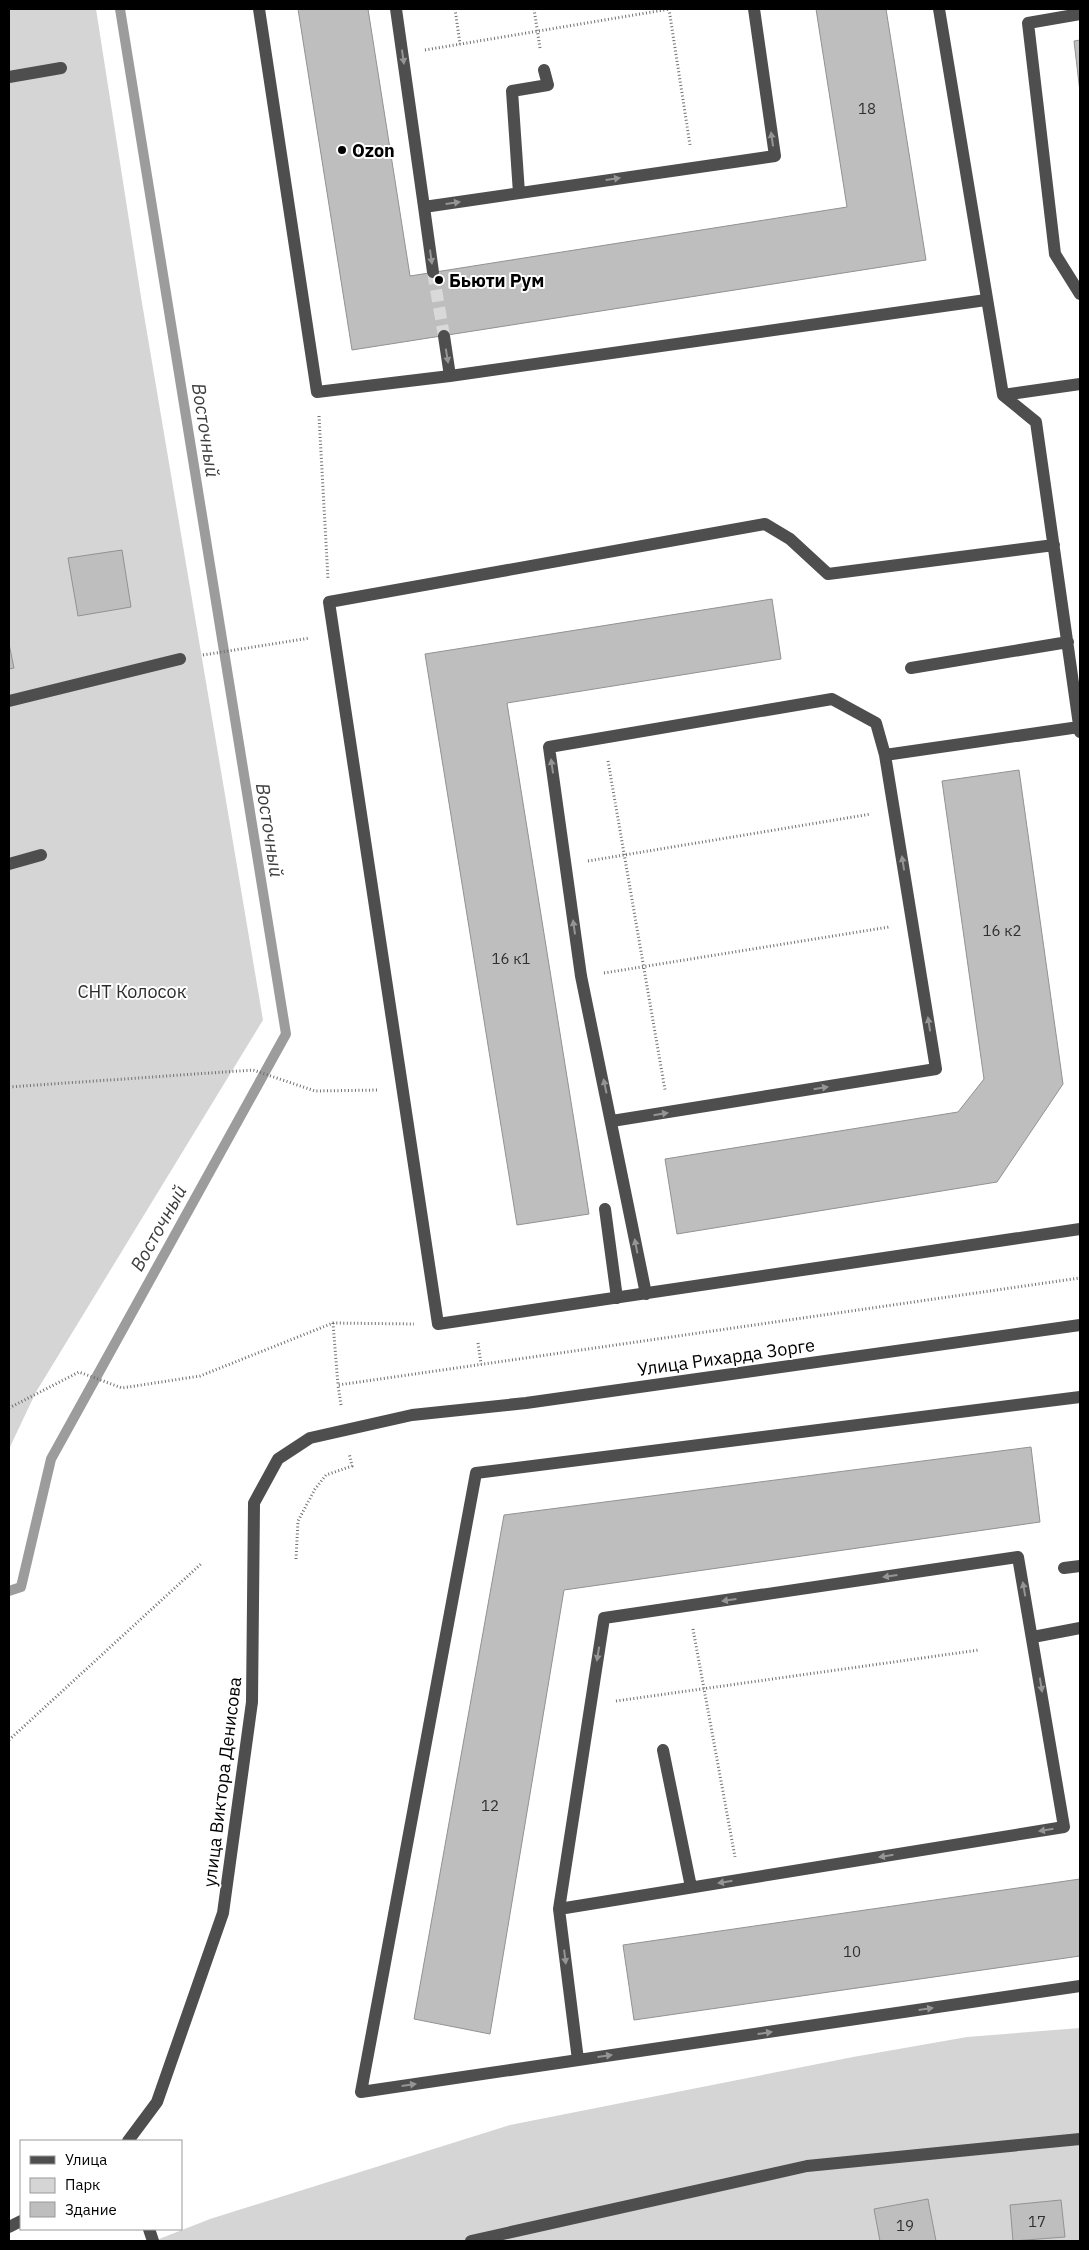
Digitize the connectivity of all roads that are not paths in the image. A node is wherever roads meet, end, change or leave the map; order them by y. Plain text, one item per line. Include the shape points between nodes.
1 (259, 9) edge
2 (396, 9) edge
3 (754, 9) edge
4 (939, 9) edge
5 (1080, 14) edge
6 (61, 68) dead end
7 (544, 70) road end
8 (9, 77) edge
9 (519, 193) junction
10 (424, 207) junction
11 (433, 272) tunnel mouth
12 (1080, 294) edge
13 (986, 300) junction
14 (444, 336) tunnel mouth
15 (450, 376) junction
16 (1080, 384) edge
17 (1003, 395) junction
18 (1054, 545) junction
19 (1068, 642) junction
20 (180, 659) dead end
21 (911, 668) dead end
22 (9, 701) edge
23 (1080, 730) edge
24 (885, 755) junction
25 (41, 856) dead end
26 (9, 864) edge
27 (612, 1121) junction
28 (605, 1209) dead end
29 (1080, 1229) edge
30 (646, 1294) junction
31 (617, 1298) junction
32 (1080, 1325) edge
33 (1080, 1397) edge
34 (377, 1423) joint
35 (1080, 1566) edge
36 (1064, 1568) dead end
37 (1080, 1628) edge
38 (1033, 1637) junction
39 (663, 1750) dead end
40 (691, 1887) junction
41 (558, 1909) junction
42 (1080, 1986) edge
43 (578, 2060) junction
44 (1080, 2139) edge
45 (129, 2140) edge
46 (471, 2241) edge

1 - 15 street via 317,392
2 -> 10 street
9 -> 3 street via 775,156
4 - 13 street
5 - 12 street via 1028,23 1055,254
6 - 8 street
7 - 9 street via 548,85 512,91
10 -> 9 street
10 -> 11 street
13 - 15 street
13 - 17 street
14 -> 15 street
16 - 17 street
17 - 18 street via 1036,422
18 - 19 street
18 - 31 street via 828,574 790,539 765,524 329,602 438,1324
19 - 21 street
19 - 23 street
20 - 22 street
23 - 24 street
27 -> 24 street via 936,1070
27 -> 24 street via 581,976 549,747 832,699 876,723
25 - 26 street
30 -> 27 street
28 - 31 street
29 - 30 street
30 - 31 street
32 - 34 street, Улица Рихарда Зорге via 526,1403 412,1415
33 -> 43 street via 476,1473 361,2092
34 - 45 street, улица Виктора Денисова via 310,1438 278,1459 254,1503 252,1702 223,1913 157,2102
35 - 36 street
37 - 38 street
38 -> 40 street via 1064,1827
38 -> 41 street via 1018,1557 604,1618
39 - 40 street
40 - 41 street
41 -> 43 street
43 -> 42 street
44 - 46 street via 807,2166

